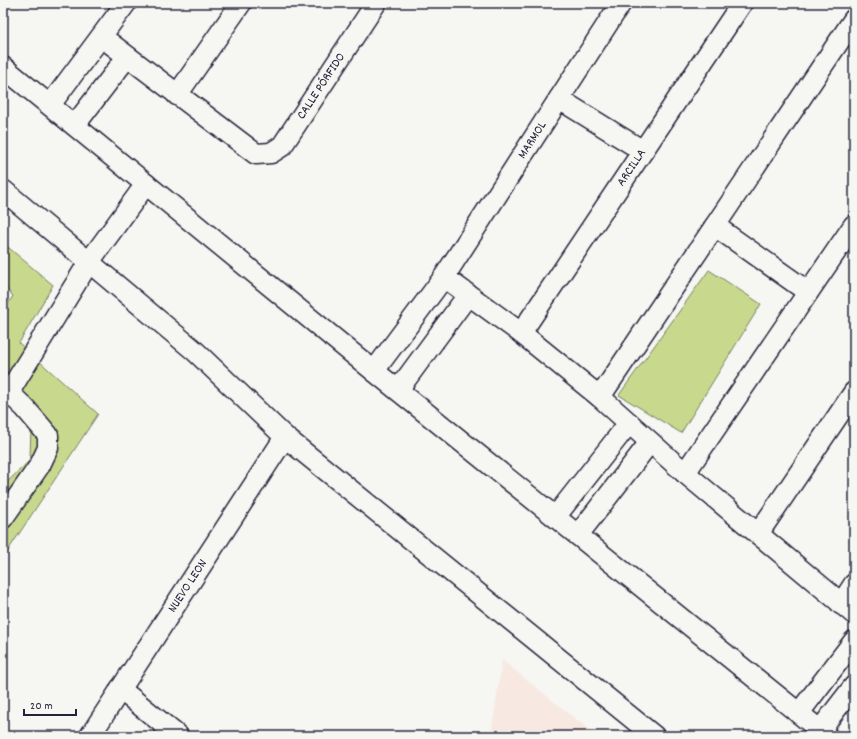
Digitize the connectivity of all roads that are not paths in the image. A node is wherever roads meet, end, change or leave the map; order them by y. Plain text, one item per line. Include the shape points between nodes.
1 (126, 3) edge
2 (241, 3) edge
3 (376, 3) edge
4 (621, 3) edge
5 (742, 3) edge
6 (854, 19) edge
7 (102, 37) junction
8 (128, 57) junction
9 (3, 67) edge
10 (177, 94) junction
11 (559, 98) junction
12 (50, 105) junction
13 (75, 125) junction
14 (643, 151) junction
15 (146, 184) junction
16 (3, 190) edge
17 (854, 225) edge
18 (715, 226) junction
19 (89, 262) junction
20 (444, 277) junction
21 (808, 292) junction
22 (468, 295) junction
23 (521, 333) junction
24 (374, 371) junction
25 (6, 389) edge
26 (398, 390) junction
27 (854, 392) edge
28 (600, 397) junction
29 (629, 423) junction
30 (285, 437) junction
31 (650, 442) junction
32 (685, 473) junction
33 (556, 516) junction
34 (3, 518) edge
35 (758, 534) junction
36 (578, 535) junction
37 (854, 584) edge
38 (848, 609) edge
39 (854, 641) edge
40 (854, 686) edge
41 (120, 689) junction
42 (798, 713) junction
43 (824, 733) edge
44 (90, 736) edge
45 (178, 736) edge
46 (654, 736) edge

1 - 7 street
2 - 10 street
3 - 10 street, CALLE PÓRFIDO via 282,146 271,153 256,154
4 - 11 street, MARMOL
5 - 14 street, ARCILLA
6 - 18 street
7 - 8 street
7 - 12 street
8 - 10 street
8 - 13 street
9 - 12 street
11 - 14 street
11 - 20 street, MARMOL
12 - 13 street
13 - 15 street
14 - 23 street, ARCILLA
15 - 19 street
15 - 24 street
16 - 19 street
17 - 21 street
18 - 21 street
18 - 28 street
19 - 25 street
19 - 30 street via 195,351
20 - 22 street
20 - 24 street, MARMOL
21 - 32 street
22 - 23 street
22 - 26 street
23 - 28 street
24 - 26 street
25 - 34 street via 48,435 48,448 40,465
26 - 33 street
27 - 35 street
28 - 29 street
29 - 31 street
29 - 33 street
30 - 41 street, NUEVO LEON
30 - 46 street
31 - 32 street
31 - 36 street
32 - 35 street
33 - 36 street
35 - 38 street
36 - 42 street
37 - 38 street
39 - 42 street
40 - 43 street
41 - 44 street, NUEVO LEON
41 - 45 street
42 - 43 street

